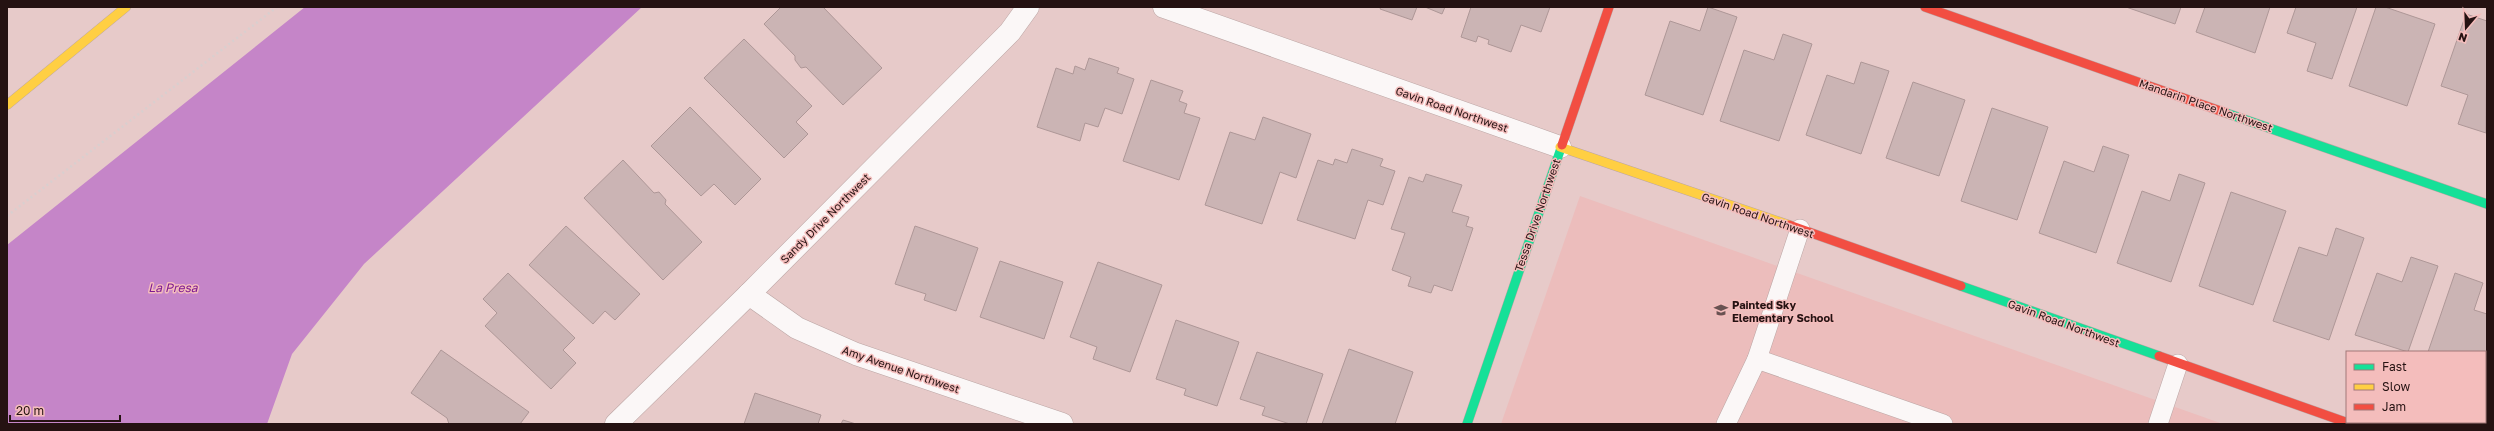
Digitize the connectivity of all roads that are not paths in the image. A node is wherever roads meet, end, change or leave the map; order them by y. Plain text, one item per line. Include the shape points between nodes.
1 (126, 7) edge
2 (1028, 7) edge
3 (1164, 7) edge
4 (1609, 7) edge
5 (1925, 7) edge
6 (7, 105) edge
7 (1560, 147) junction
8 (2487, 204) edge
9 (1800, 229) junction
10 (749, 294) junction
11 (1757, 359) junction
12 (2178, 364) junction
13 (2346, 422) edge
14 (616, 424) edge
15 (1062, 424) edge
16 (1466, 424) edge
17 (1726, 424) edge
18 (1944, 424) edge
19 (2158, 424) edge

1 - 6 main road
2 - 10 street, Sandy Drive Northwest via 1010,32
3 - 7 street, Gavin Road Northwest
4 - 7 main road, Tessa Drive Northwest
5 - 8 main road, Mandarin Place Northwest
7 - 9 main road, Gavin Road Northwest
7 - 16 main road, Tessa Drive Northwest
9 - 11 lane
9 - 12 main road, Gavin Road Northwest
10 - 14 street, Sandy Drive Northwest
10 - 15 street, Amy Avenue Northwest via 797,328 856,354
11 - 17 lane
11 - 18 lane
12 - 13 main road, Gavin Road Northwest
12 - 19 lane

